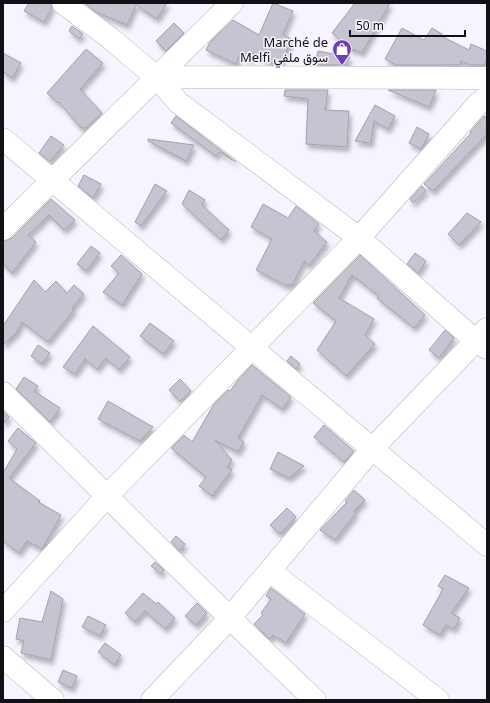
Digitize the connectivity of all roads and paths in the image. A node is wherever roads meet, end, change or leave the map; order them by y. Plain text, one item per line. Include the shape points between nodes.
1 (63, 3) edge
2 (232, 3) edge
3 (156, 77) junction
4 (487, 78) edge
5 (484, 104) edge
6 (3, 139) edge
7 (52, 181) junction
8 (3, 229) edge
9 (359, 238) junction
10 (483, 339) edge
11 (252, 348) junction
12 (3, 393) edge
13 (372, 449) junction
14 (108, 495) junction
15 (487, 545) edge
16 (270, 570) junction
17 (3, 611) edge
18 (229, 619) junction
19 (3, 657) edge
20 (53, 700) edge
21 (152, 700) edge
22 (315, 700) edge
23 (438, 700) edge

1 - 3 street
2 - 3 street
3 - 4 street
3 - 7 street
3 - 9 street via 179,103
5 - 9 street
6 - 7 street
7 - 8 street
7 - 11 street
9 - 10 street
9 - 11 street
10 - 13 street
11 - 13 street
11 - 14 street
12 - 14 street
13 - 15 street
13 - 16 street
14 - 17 street
14 - 18 street
16 - 18 street
16 - 23 street
18 - 21 street
18 - 22 street
19 - 20 street

